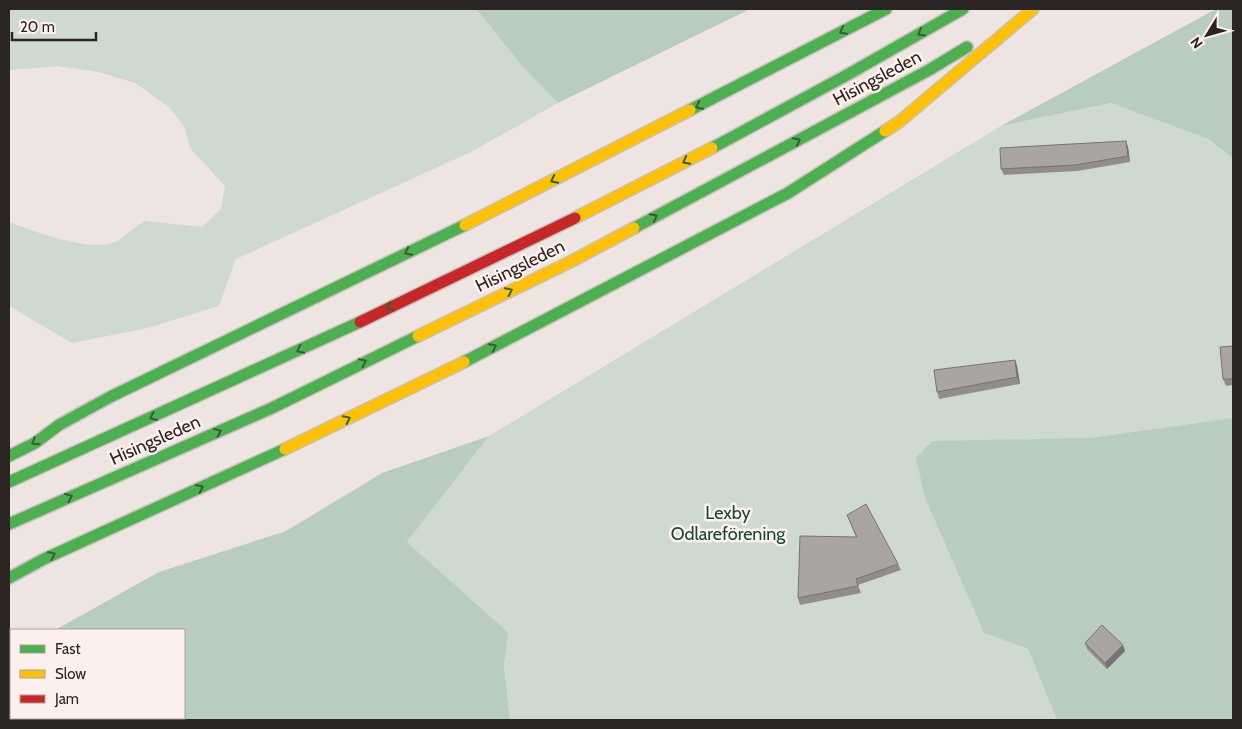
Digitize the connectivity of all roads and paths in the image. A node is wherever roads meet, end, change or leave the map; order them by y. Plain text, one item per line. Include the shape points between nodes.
1 (886, 9) edge
2 (963, 9) edge
3 (1032, 9) edge
4 (59, 425) junction
5 (34, 429) dead end
6 (9, 456) edge
7 (9, 482) edge
8 (9, 524) edge
9 (9, 578) edge

1 -> 4 highway via 471,222
2 -> 7 highway, Hisingsleden via 728,139 560,226 262,369
8 -> 3 highway, Hisingsleden via 272,408 570,262 929,70
9 -> 3 highway via 437,376 788,193 899,122
4 - 5 highway
4 -> 6 highway via 35,443

